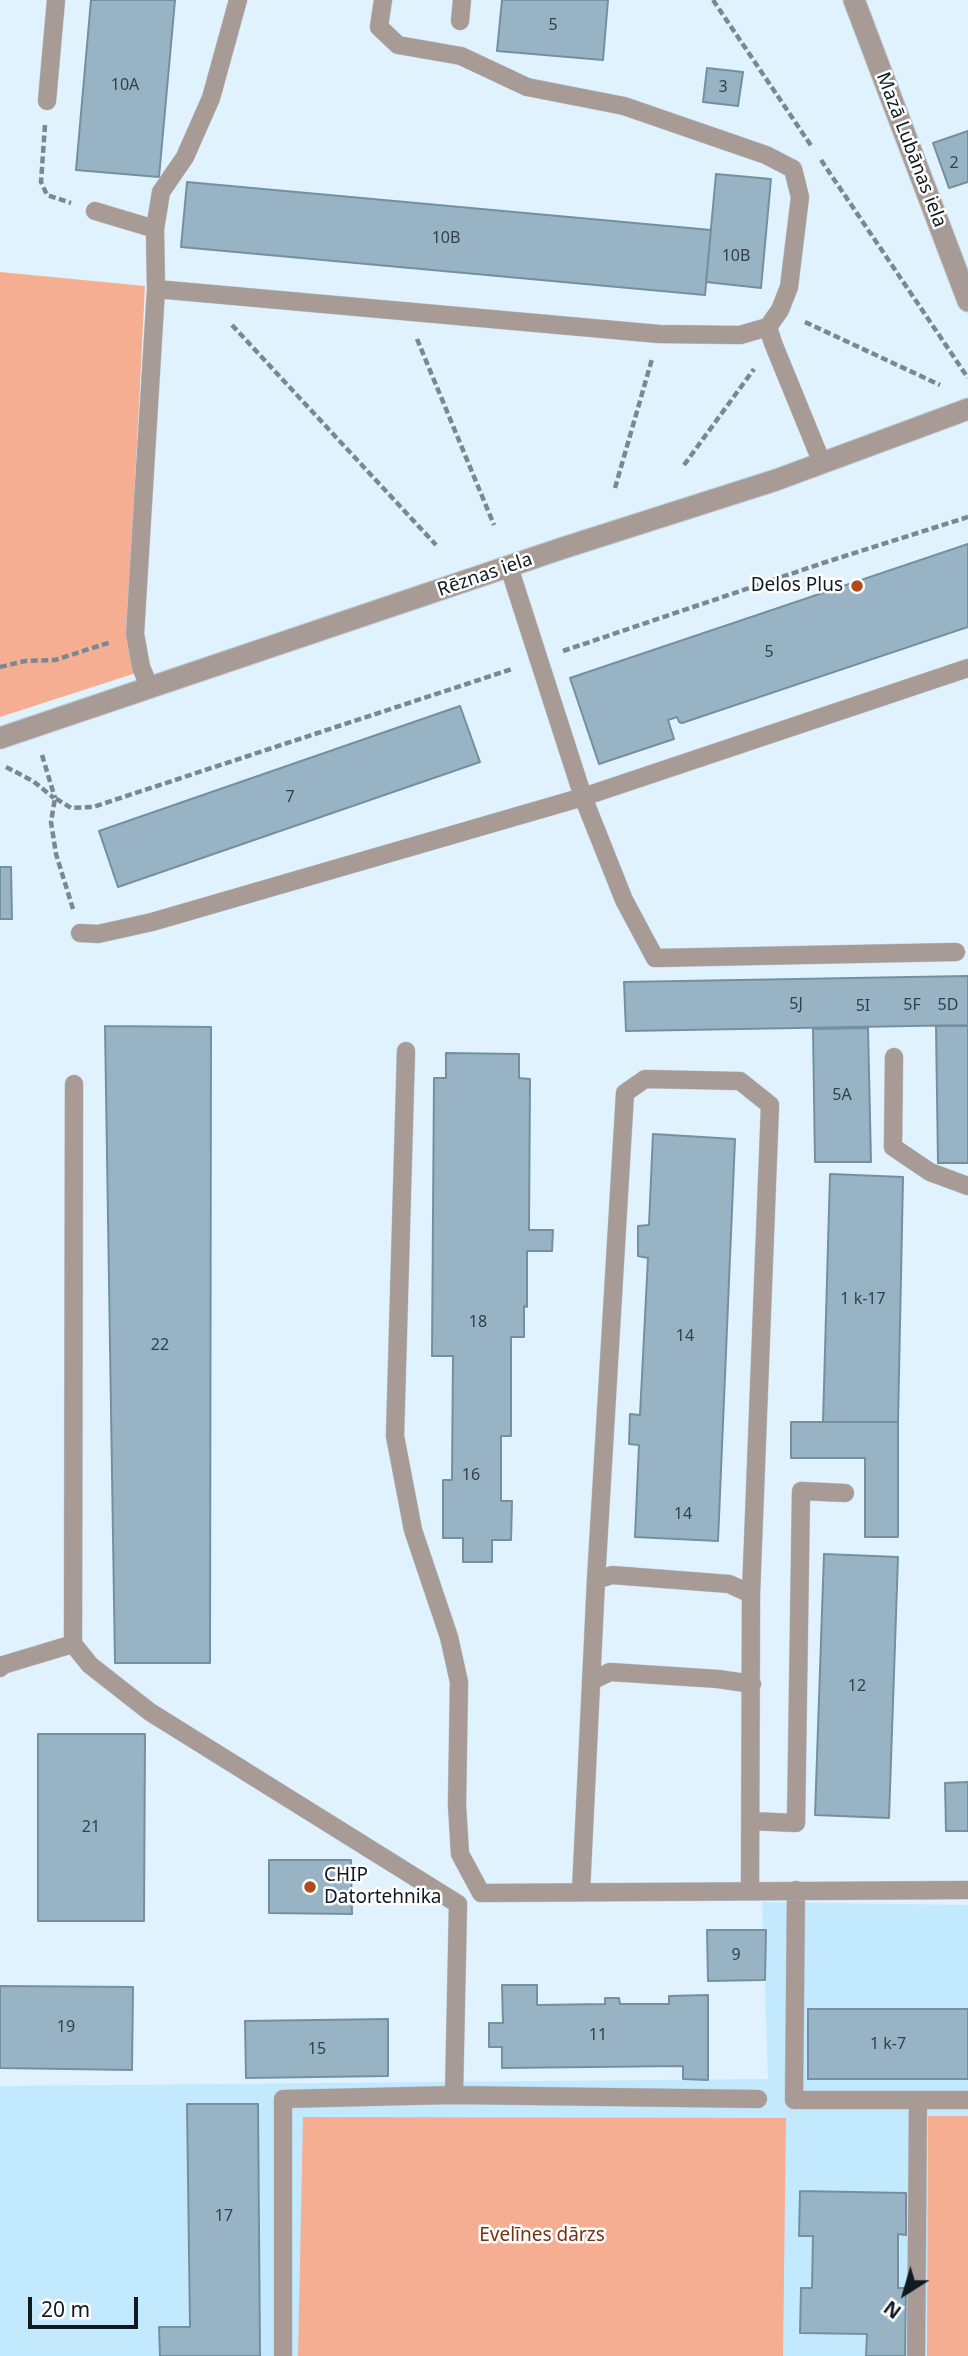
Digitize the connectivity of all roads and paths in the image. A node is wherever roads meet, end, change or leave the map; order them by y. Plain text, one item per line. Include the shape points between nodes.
1 (56, 0) edge
2 (238, 0) edge
3 (383, 0) edge
4 (462, 0) edge
5 (713, 0) edge
6 (854, 0) edge
7 (460, 21) dead end
8 (47, 101) joint
9 (95, 211) joint
10 (155, 229) junction
11 (156, 289) junction
12 (205, 295) junction
13 (968, 301) edge
14 (780, 310) junction
15 (406, 312) junction
16 (659, 334) junction
17 (771, 335) junction
18 (968, 378) edge
19 (940, 384) dead end
20 (968, 408) edge
21 (822, 463) junction
22 (684, 465) dead end
23 (615, 488) dead end
24 (968, 517) edge
25 (495, 525) dead end
26 (436, 545) dead end
27 (509, 567) junction
28 (135, 634) junction
29 (540, 659) junction
30 (0, 667) edge
31 (968, 668) edge
32 (149, 686) junction
33 (10, 734) edge
34 (0, 764) edge
35 (583, 797) junction
36 (55, 799) junction
37 (80, 933) joint
38 (956, 952) dead end
39 (406, 1051) dead end
40 (894, 1057) dead end
41 (74, 1084) dead end
42 (968, 1186) edge
43 (845, 1493) dead end
44 (596, 1580) junction
45 (751, 1594) junction
46 (73, 1644) junction
47 (0, 1668) edge
48 (591, 1681) junction
49 (752, 1684) junction
50 (751, 1821) junction
51 (750, 1890) junction
52 (796, 1890) junction
53 (968, 1890) edge
54 (580, 1891) junction
55 (481, 1893) junction
56 (458, 1904) junction
57 (454, 2095) junction
58 (758, 2099) dead end
59 (918, 2100) junction
60 (968, 2100) edge
61 (282, 2356) edge
62 (916, 2356) edge

1 - 8 lane
2 - 10 lane via 212,99 185,157 160,192
3 - 14 lane via 379,27 398,45 461,56 527,87 624,106 766,155 793,170 800,197 789,287
4 - 7 lane
5 - 18 path
6 - 13 street, Mazā Lubānas iela
8 - 9 path via 41,182 47,195
9 - 10 lane
10 - 11 lane
11 - 12 lane
11 - 28 lane
12 - 15 lane
12 - 26 path
14 - 17 lane
14 - 19 path
15 - 16 lane
15 - 25 path
16 - 17 lane
16 - 23 path
17 - 21 lane
17 - 22 path
20 - 21 street, Rēznas iela
21 - 27 street, Rēznas iela
24 - 29 path
27 - 29 lane
27 - 32 street, Rēznas iela
28 - 30 path via 55,660
28 - 32 lane
29 - 35 lane
29 - 36 path via 93,807 71,808
31 - 35 lane
32 - 33 street, Rēznas iela
33 - 36 path via 41,752
34 - 36 path
35 - 37 lane via 152,922 98,934
35 - 38 lane via 624,900 655,958
36 - 37 path via 51,822 56,853
39 - 55 lane via 395,1436 413,1530 459,1682 460,1854
40 - 42 lane via 893,1147 930,1172
41 - 46 lane
43 - 50 lane via 801,1491 796,1823
44 - 45 lane via 612,1575 729,1584
44 - 45 lane via 625,1093 645,1079 740,1081 770,1105
44 - 48 lane
45 - 49 lane
46 - 47 lane
46 - 56 lane via 90,1665 150,1712
48 - 49 lane via 610,1672
48 - 54 lane
49 - 50 lane
50 - 51 lane
51 - 52 lane
51 - 54 lane
52 - 53 lane
52 - 59 lane via 794,2100
54 - 55 lane
55 - 56 lane
56 - 57 lane
57 - 58 lane
57 - 61 lane via 283,2099
59 - 60 lane
59 - 62 lane

